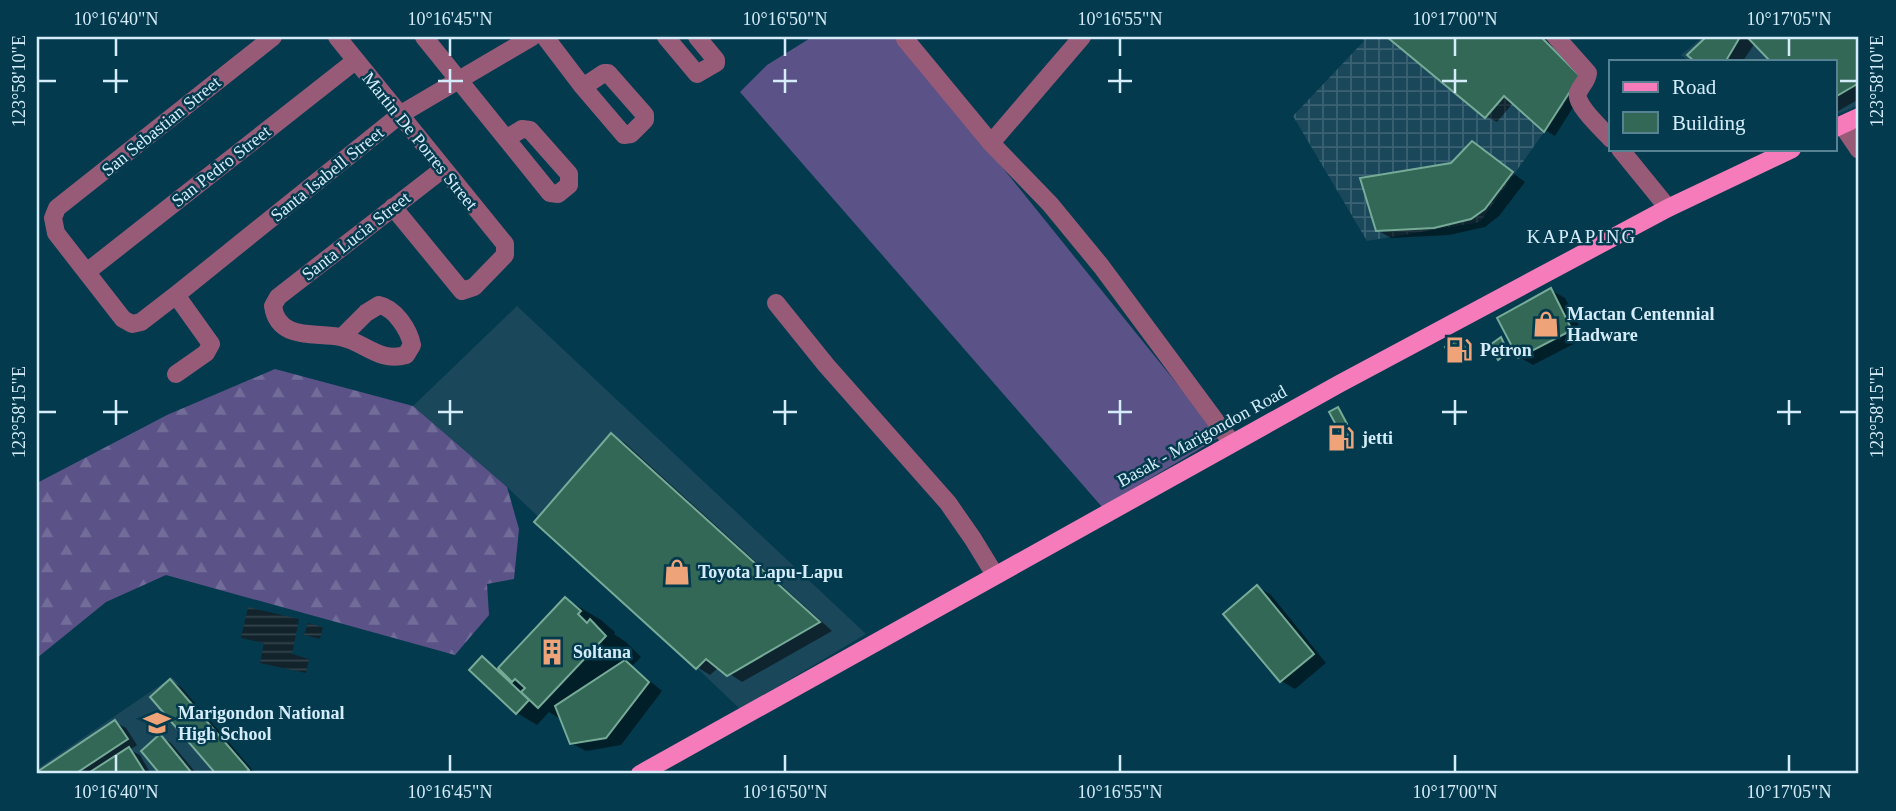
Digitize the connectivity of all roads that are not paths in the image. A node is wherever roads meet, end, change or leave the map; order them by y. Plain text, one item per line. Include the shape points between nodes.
1 (272, 37) edge
2 (337, 37) edge
3 (424, 37) edge
4 (532, 37) edge
5 (545, 37) edge
6 (666, 37) edge
7 (697, 37) edge
8 (1082, 37) edge
9 (1556, 37) edge
10 (905, 38) dead end
11 (355, 61) junction
12 (459, 81) junction
13 (583, 87) dead end
14 (401, 114) junction
15 (1859, 117) edge
16 (1838, 126) edge
17 (1609, 137) edge
18 (507, 138) dead end
19 (991, 143) junction
20 (1621, 150) edge
21 (1790, 150) edge
22 (1859, 150) edge
23 (443, 169) junction
24 (393, 207) junction
25 (1668, 208) junction
26 (88, 271) junction
27 (176, 295) junction
28 (776, 303) dead end
29 (342, 337) dead end
30 (176, 374) dead end
31 (1232, 443) junction
32 (995, 575) junction
33 (640, 774) edge

1 - 26 street, San Sebastian Street via 57,208 53,218 57,233
2 - 11 street, Martin De Porres Street
3 - 12 street
4 - 12 street, Santa Isabell Street
5 - 13 street
6 - 7 street via 693,71 701,74 716,60
8 - 19 street
9 - 17 street via 1588,73 1578,102
10 - 19 street
11 - 14 street, Martin De Porres Street
11 - 26 street, San Pedro Street
12 - 14 street, Santa Isabell Street
12 - 18 street
14 - 23 street, Martin De Porres Street
14 - 27 street, Santa Isabell Street
15 - 16 main road
16 - 22 street
19 - 31 street via 1101,266
20 - 25 street
21 - 25 main road, Basak - Marigondon Road
23 - 24 street, Santa Lucia Street
23 - 24 street, Martin De Porres Street via 505,244 505,256 474,288 462,291
24 - 29 street, Santa Lucia Street via 273,306 274,314 288,329
25 - 31 main road, Basak - Marigondon Road
26 - 27 street, Santa Isabell Street via 123,319 132,324
27 - 30 street via 211,344 206,353
28 - 32 street via 948,503
31 - 32 main road, Basak - Marigondon Road
32 - 33 main road, Basak - Marigondon Road

